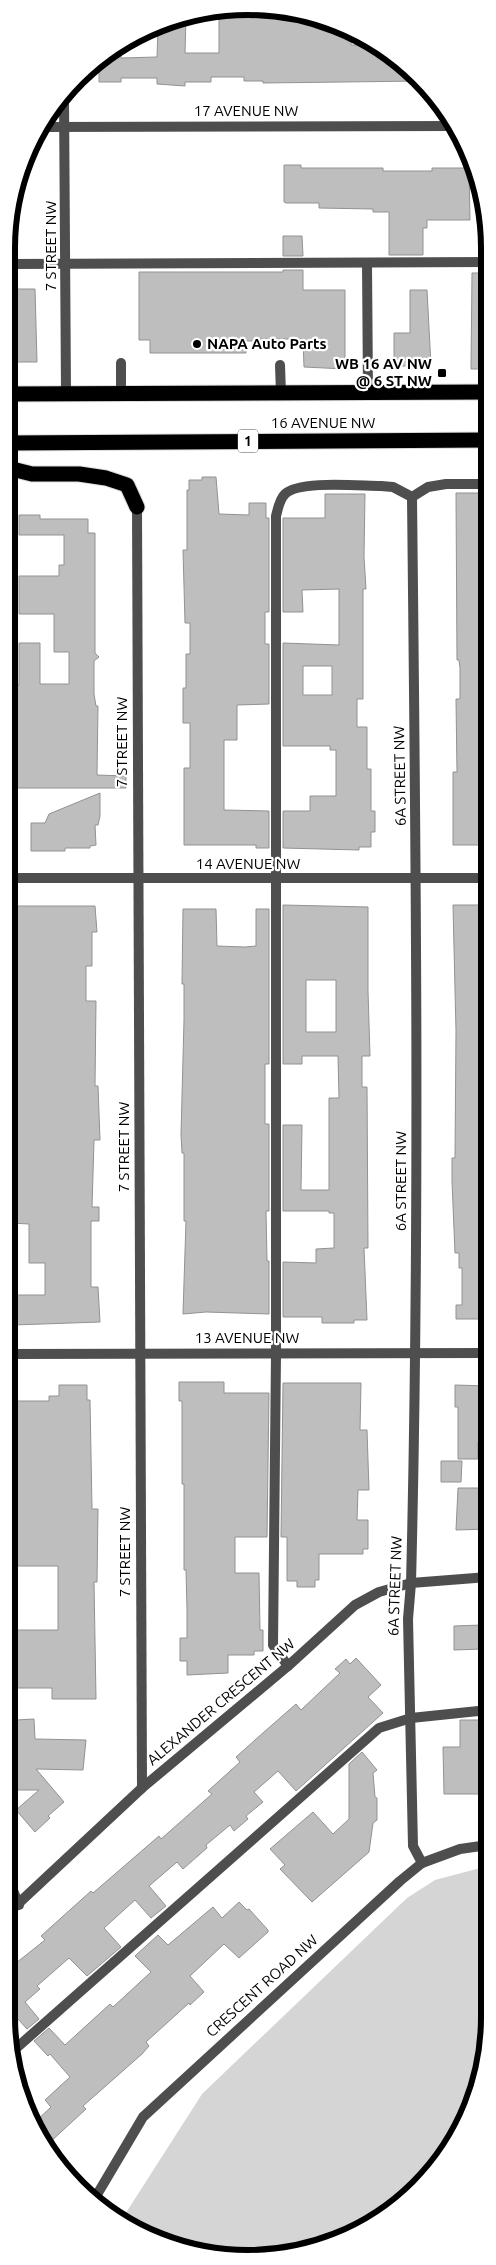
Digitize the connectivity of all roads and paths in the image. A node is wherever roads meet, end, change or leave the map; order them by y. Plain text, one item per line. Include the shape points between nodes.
1 (64, 105) edge
2 (446, 126) edge
3 (49, 127) edge
4 (64, 127) junction
5 (481, 262) edge
6 (367, 263) junction
7 (15, 264) edge
8 (66, 264) junction
9 (121, 363) dead end
10 (280, 365) dead end
11 (481, 392) edge
12 (121, 393) junction
13 (368, 393) junction
14 (15, 394) edge
15 (66, 394) junction
16 (281, 394) junction
17 (481, 440) edge
18 (15, 442) edge
19 (15, 470) edge
20 (481, 484) edge
21 (412, 498) junction
22 (137, 507) joint
23 (15, 878) edge
24 (276, 878) junction
25 (481, 878) edge
26 (137, 879) junction
27 (417, 879) junction
28 (140, 1353) junction
29 (416, 1353) junction
30 (481, 1353) edge
31 (15, 1354) edge
32 (276, 1354) junction
33 (481, 1578) edge
34 (411, 1583) junction
35 (288, 1666) junction
36 (481, 1711) edge
37 (410, 1718) junction
38 (142, 1788) junction
39 (481, 1846) edge
40 (422, 1863) junction
41 (15, 1895) edge
42 (19, 1905) junction
43 (15, 1908) edge
44 (17, 2047) edge
45 (97, 2195) edge

1 - 4 street, 7 STREET NW
2 - 4 street, 17 AVENUE NW
3 - 4 street, 17 AVENUE NW
4 - 8 street, 7 STREET NW
5 - 6 street
6 - 8 street
6 - 13 street
7 - 8 street
8 - 15 street, 7 STREET NW
9 - 12 street
10 - 16 street
11 - 13 highway, 16 AVENUE NW
12 - 15 highway, 16 AVENUE NW
12 - 16 highway, 16 AVENUE NW
13 - 16 highway, 16 AVENUE NW
14 - 15 highway, 16 AVENUE NW
17 - 18 highway, 16 AVENUE NW / 1
19 - 22 highway via 32,474 79,474 106,478 127,485
20 - 21 street via 428,487
21 - 24 street via 393,487 308,487 293,489 279,504 276,516
21 - 27 street, 6A STREET NW
22 - 26 street, 7 STREET NW
23 - 26 street, 14 AVENUE NW
24 - 26 street, 14 AVENUE NW
24 - 27 street, 14 AVENUE NW
24 - 32 street
25 - 27 street, 14 AVENUE NW
26 - 28 street, 7 STREET NW
27 - 29 street, 6A STREET NW
28 - 31 street, 13 AVENUE NW
28 - 32 street, 13 AVENUE NW
28 - 38 street, 7 STREET NW
29 - 30 street, 13 AVENUE NW
29 - 32 street, 13 AVENUE NW
29 - 34 street, 6A STREET NW
32 - 35 street via 273,1645
33 - 34 street, ALEXANDER CRESCENT NW
34 - 35 street, ALEXANDER CRESCENT NW via 379,1592 354,1605
34 - 37 street, 6A STREET NW via 408,1618
35 - 38 street, ALEXANDER CRESCENT NW
36 - 37 street
37 - 40 street, 6A STREET NW via 413,1846
37 - 44 street via 379,1728
38 - 42 street, ALEXANDER CRESCENT NW
39 - 40 street, CRESCENT ROAD NW via 460,1849
40 - 45 street, CRESCENT ROAD NW via 143,2117
41 - 42 street
42 - 43 street, ALEXANDER CRESCENT NW

